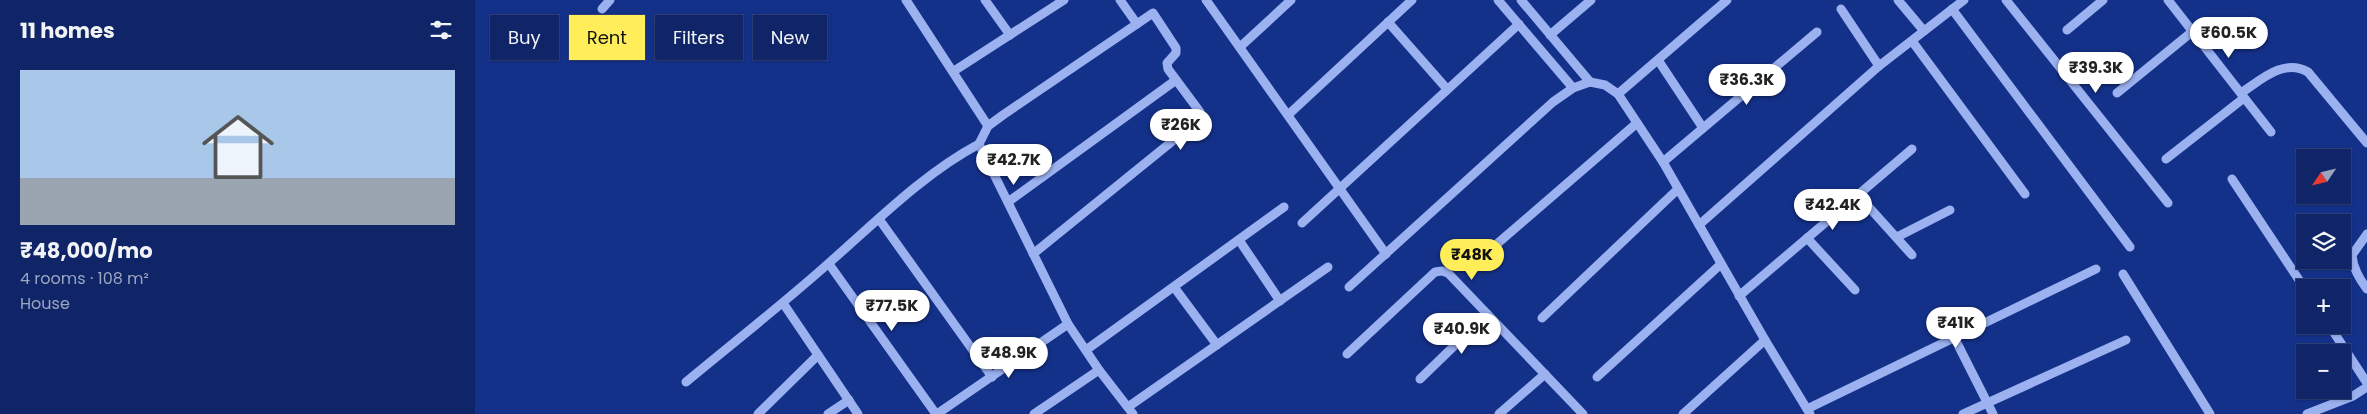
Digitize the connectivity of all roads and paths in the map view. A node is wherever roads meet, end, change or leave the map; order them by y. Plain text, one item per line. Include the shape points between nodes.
1 (611, 0) edge
2 (905, 0) edge
3 (985, 0) edge
4 (1064, 0) edge
5 (1120, 0) edge
6 (1206, 0) edge
7 (1291, 0) edge
8 (1412, 0) edge
9 (1498, 0) edge
10 (1521, 0) edge
11 (1591, 0) edge
12 (1727, 0) edge
13 (1898, 0) edge
14 (1964, 0) edge
15 (2006, 0) edge
16 (2103, 0) edge
17 (2168, 0) edge
18 (602, 9) dead end
19 (1841, 9) dead end
20 (1952, 9) junction
21 (1388, 22) junction
22 (1137, 24) junction
23 (1519, 24) junction
24 (2067, 30) dead end
25 (1924, 31) junction
26 (2193, 31) junction
27 (1817, 32) dead end
28 (1009, 35) junction
29 (1550, 35) junction
30 (1912, 41) junction
31 (1239, 47) junction
32 (1657, 60) junction
33 (1879, 66) junction
34 (954, 72) junction
35 (1176, 80) junction
36 (1590, 82) junction
37 (1573, 88) junction
38 (1447, 89) junction
39 (2117, 93) dead end
40 (1618, 94) junction
41 (2243, 95) junction
42 (1288, 115) junction
43 (1637, 123) junction
44 (988, 126) junction
45 (1703, 128) junction
46 (2271, 132) dead end
47 (2367, 143) edge
48 (979, 144) junction
49 (1912, 149) dead end
50 (2166, 158) dead end
51 (1663, 162) junction
52 (2232, 179) dead end
53 (1339, 188) junction
54 (1678, 189) junction
55 (2025, 194) dead end
56 (1858, 195) junction
57 (1008, 202) junction
58 (2168, 203) dead end
59 (1284, 208) dead end
60 (1950, 210) dead end
61 (879, 219) junction
62 (1302, 223) dead end
63 (1699, 226) junction
64 (2367, 234) edge
65 (1897, 237) junction
66 (1807, 238) junction
67 (1239, 240) junction
68 (2130, 247) dead end
69 (1033, 254) junction
70 (1386, 254) junction
71 (1912, 255) dead end
72 (1483, 256) dead end
73 (829, 264) junction
74 (1721, 264) junction
75 (1328, 267) dead end
76 (2096, 269) dead end
77 (2123, 274) dead end
78 (2298, 279) edge
79 (1349, 286) dead end
80 (1174, 287) junction
81 (2367, 289) edge
82 (1855, 290) dead end
83 (1739, 296) junction
84 (1280, 301) junction
85 (783, 303) junction
86 (1487, 314) junction
87 (1542, 318) dead end
88 (1068, 324) junction
89 (2335, 334) edge
90 (1954, 337) junction
91 (1765, 340) junction
92 (2126, 340) dead end
93 (1217, 345) junction
94 (1086, 350) junction
95 (1347, 354) dead end
96 (818, 355) junction
97 (1099, 370) junction
98 (1545, 374) junction
99 (991, 376) junction
100 (1597, 377) dead end
101 (1419, 379) dead end
102 (686, 382) dead end
103 (2367, 383) edge
104 (2367, 387) edge
105 (849, 400) junction
106 (1987, 402) junction
107 (1131, 410) edge
108 (1809, 411) edge
109 (759, 414) edge
110 (828, 414) edge
111 (858, 414) edge
112 (937, 414) edge
113 (1034, 414) edge
114 (1499, 414) edge
115 (1583, 414) edge
116 (1683, 414) edge
117 (1963, 414) edge
118 (1993, 414) edge
119 (2210, 414) edge
120 (2307, 414) edge

1 - 18 street
2 - 34 street
3 - 28 street
4 - 28 street
5 - 22 street
6 - 31 street
7 - 31 street
8 - 21 street
9 - 23 street
10 - 29 street
11 - 29 street
12 - 32 street
13 - 25 street
14 - 20 street
15 - 58 street
16 - 24 street
17 - 26 street
19 - 33 street
20 - 25 street
20 - 68 street
21 - 38 street
21 - 42 street
22 - 35 street via 1153,13 1176,48 1176,53 1167,63
22 - 44 street
23 - 37 street
23 - 38 street
25 - 30 street
26 - 39 street
26 - 41 street
27 - 45 street
28 - 34 street
29 - 36 street
30 - 33 street
30 - 55 street
31 - 42 street
32 - 40 street
32 - 45 street
33 - 63 street
34 - 44 street
35 - 57 street
35 - 69 street via 1201,118
36 - 37 street
36 - 40 street via 1605,85
37 - 70 street via 1553,102
38 - 53 street
40 - 43 street
41 - 46 street
41 - 47 street via 2269,74 2291,66 2302,69
41 - 50 street
42 - 53 street
43 - 51 street
43 - 72 street
44 - 48 street
45 - 51 street
48 - 57 street
48 - 61 street via 942,167
49 - 56 street
51 - 54 street
52 - 78 street
53 - 62 street
53 - 70 street
54 - 63 street
54 - 87 street
56 - 65 street
56 - 66 street
57 - 69 street
59 - 67 street
60 - 65 street
61 - 73 street
61 - 99 street
63 - 74 street
64 - 81 street via 2352,254 2358,277
65 - 71 street
66 - 82 street
66 - 83 street
67 - 80 street
67 - 84 street
69 - 88 street
70 - 79 street
73 - 85 street
73 - 112 street
74 - 83 street
74 - 100 street
75 - 84 street
76 - 90 street
77 - 119 street
80 - 93 street
80 - 94 street
83 - 91 street
84 - 93 street
85 - 96 street
85 - 102 street
86 - 95 street via 1448,274 1435,272
86 - 98 street
86 - 101 street
88 - 94 street
88 - 99 street
89 - 103 street
90 - 106 street
90 - 108 street
91 - 108 street
91 - 116 street
92 - 106 street
93 - 107 street
94 - 97 street
96 - 105 street
96 - 109 street
97 - 107 street
97 - 113 street
98 - 114 street
98 - 115 street
99 - 112 street
104 - 120 street
105 - 110 street
105 - 111 street
106 - 117 street
106 - 118 street

